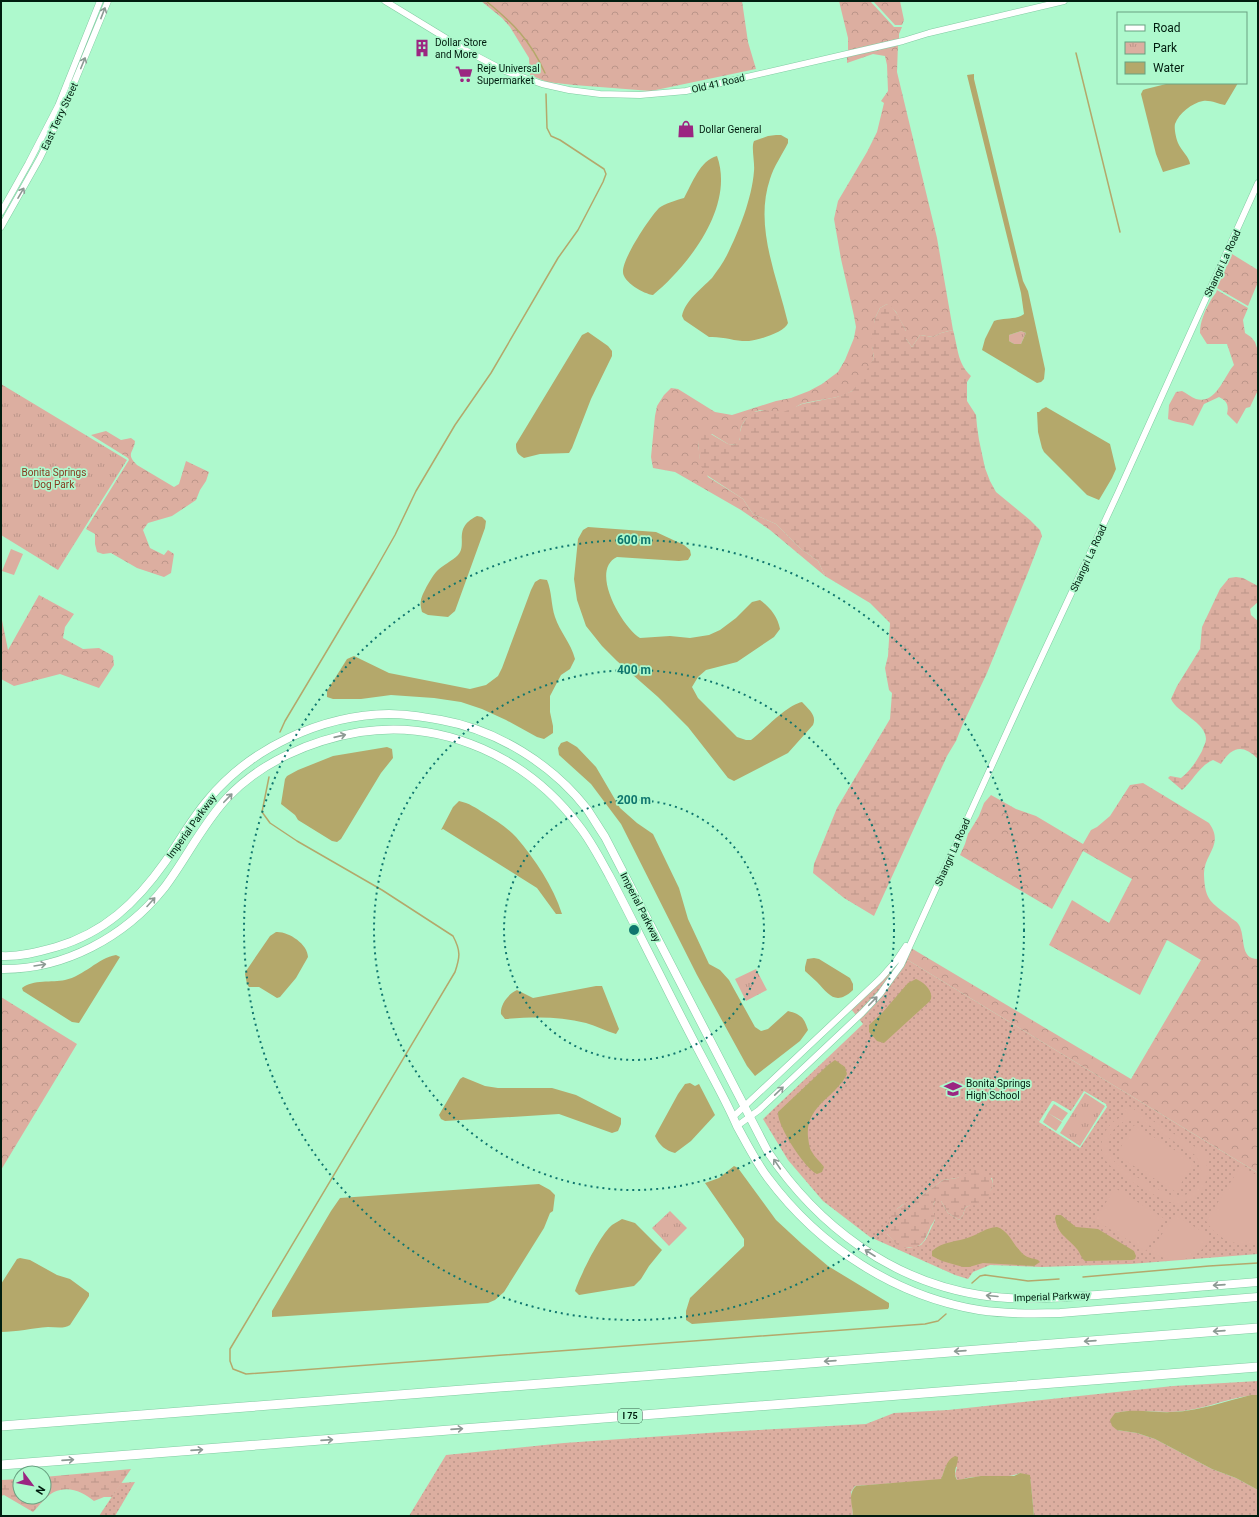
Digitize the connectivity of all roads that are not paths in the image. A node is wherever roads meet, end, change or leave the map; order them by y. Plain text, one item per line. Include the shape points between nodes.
1 (100, 1) edge
2 (108, 1) edge
3 (385, 1) edge
4 (1064, 1) edge
5 (1258, 183) edge
6 (1, 212) edge
7 (1, 227) edge
8 (916, 932) junction
9 (1, 956) edge
10 (1, 970) edge
11 (745, 1108) junction
12 (750, 1116) junction
13 (733, 1117) junction
14 (737, 1126) junction
15 (1258, 1282) edge
16 (1258, 1297) edge
17 (1258, 1328) edge
18 (1258, 1367) edge
19 (1, 1426) edge
20 (1, 1465) edge

1 - 6 street via 58,106
7 -> 2 street, East Terry Street via 61,115
3 - 4 street, Old 41 Road via 505,71 569,90 623,95 657,94 700,88
5 - 8 street, Shangri La Road
8 - 11 street, Shangri La Road via 881,978
12 -> 8 street, Shangri La Road via 880,994 901,965
9 - 11 main road, Imperial Parkway via 40,951 72,942 103,926 132,903 150,883 207,800 255,758 286,740 313,728 357,717 390,714 423,716 455,722 484,732 541,764 587,809 605,837
10 -> 13 main road, Imperial Parkway via 44,964 84,951 114,935 141,913 164,888 204,827 227,798 255,774 284,756 313,743 375,730 405,729 438,734 470,743 504,758 528,774 561,803 581,828 615,888
11 - 12 main road, Imperial Parkway
11 - 13 street, Shangri La Road
12 - 14 street, Shangri La Road
15 -> 12 main road, Imperial Parkway via 1030,1299 980,1295 926,1280 900,1270 871,1254 812,1208 768,1152
13 - 14 main road, Imperial Parkway
14 - 16 main road, Imperial Parkway via 768,1178 804,1220 846,1255 886,1279 920,1294 978,1310 1030,1314
17 -> 19 highway
20 -> 18 highway, I 75

